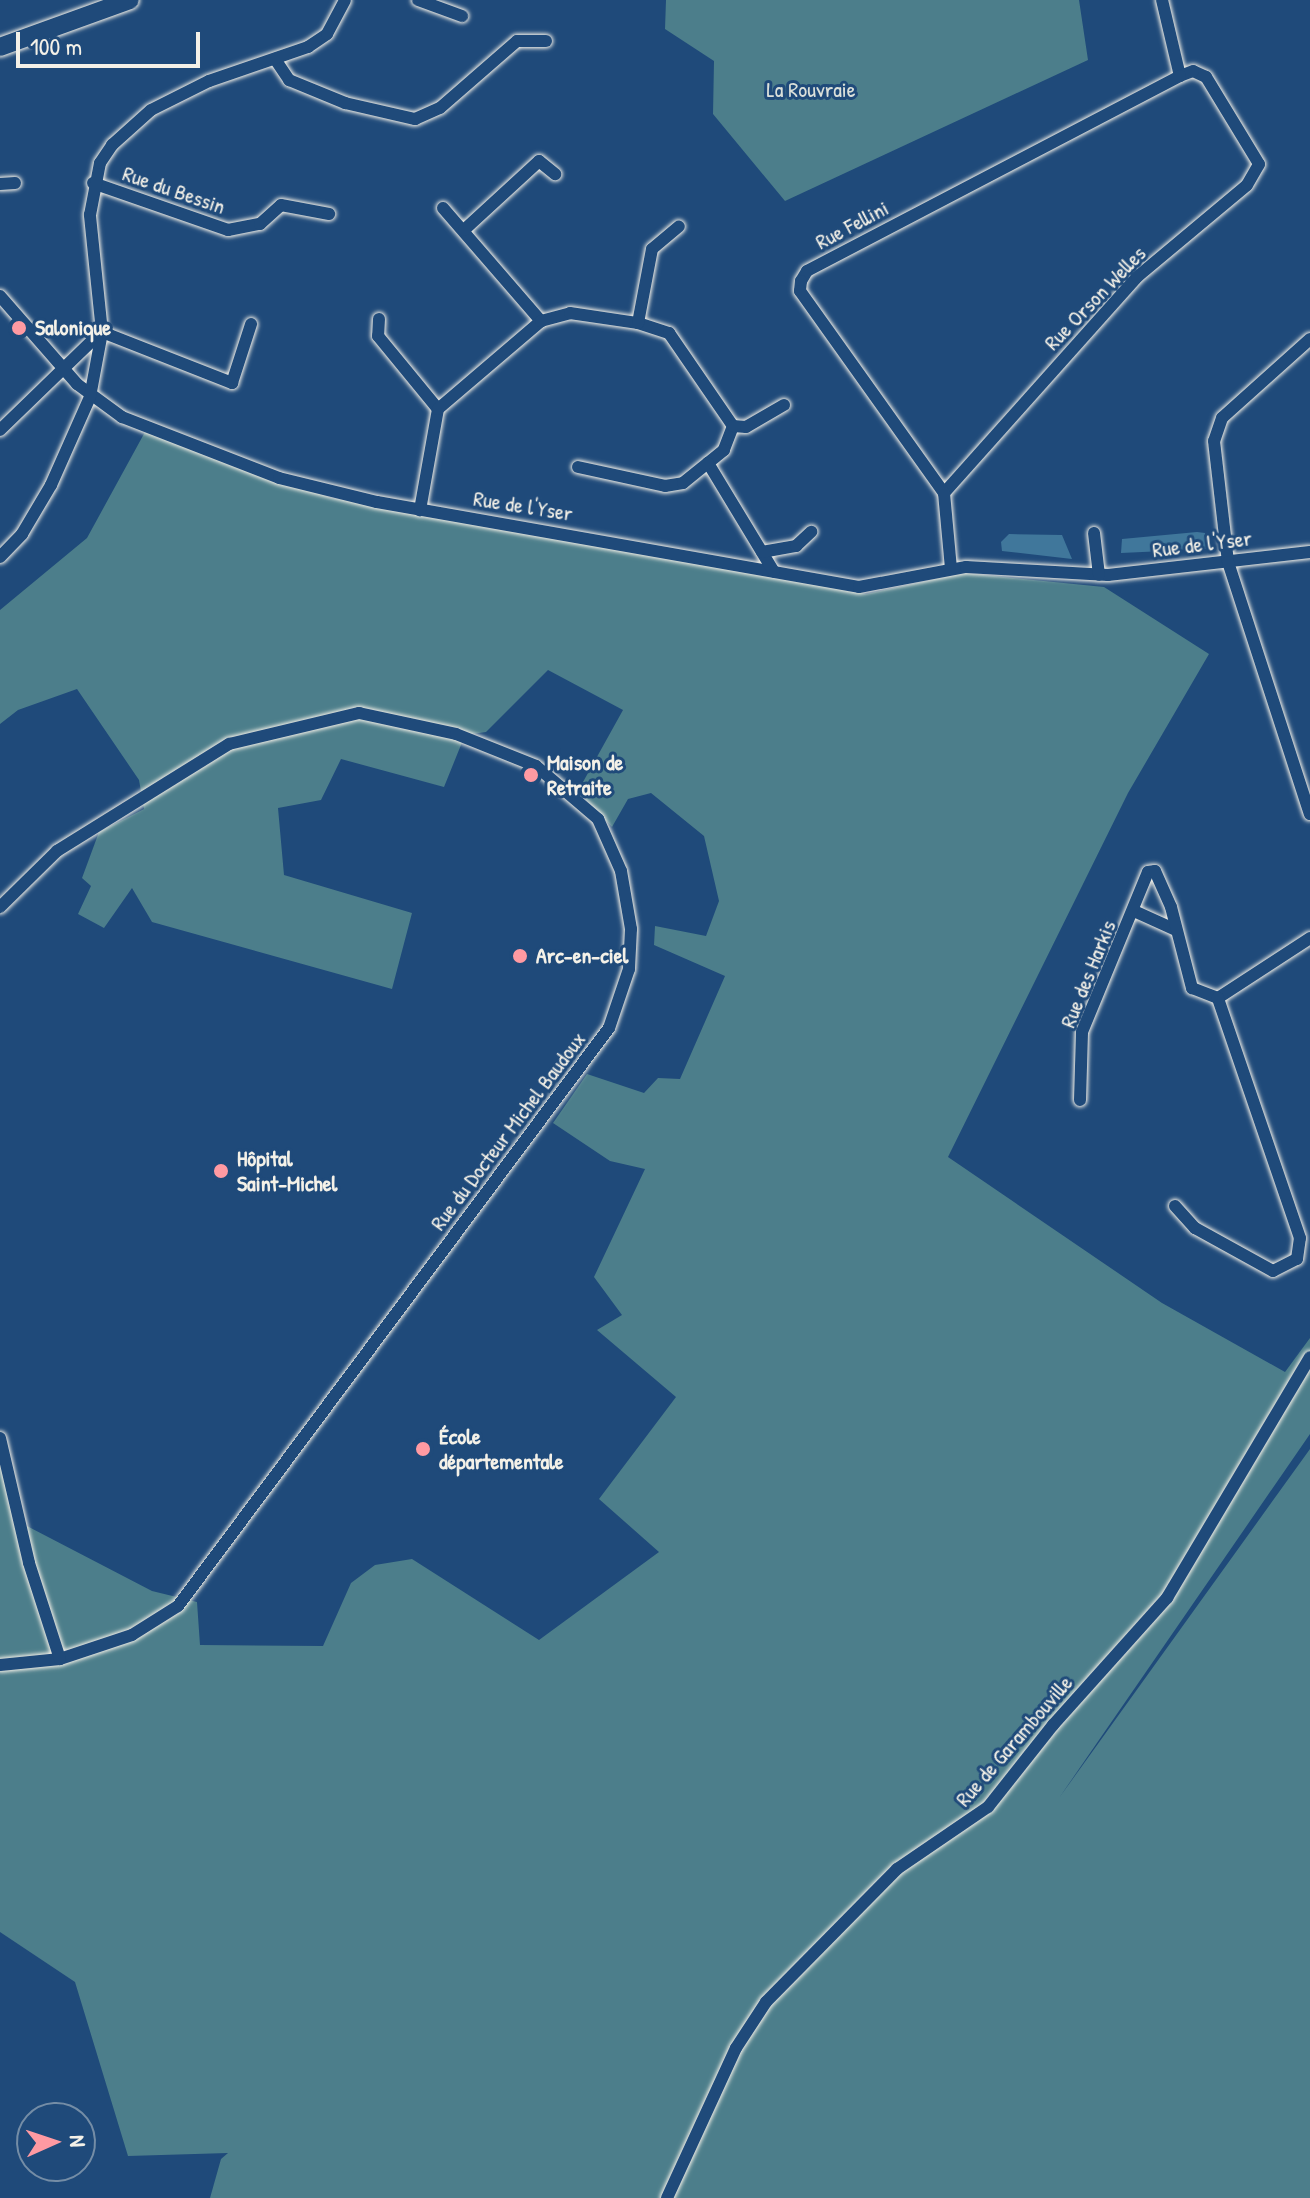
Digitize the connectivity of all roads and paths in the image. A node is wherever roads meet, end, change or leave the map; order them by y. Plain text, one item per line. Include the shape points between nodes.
1 (130, 0) edge
2 (345, 0) edge
3 (418, 0) edge
4 (1162, 0) edge
5 (462, 16) dead end
6 (546, 41) dead end
7 (0, 47) edge
8 (277, 62) junction
9 (1180, 76) junction
10 (555, 174) dead end
11 (15, 183) dead end
12 (93, 183) junction
13 (0, 184) edge
14 (443, 208) dead end
15 (329, 214) dead end
16 (679, 226) dead end
17 (464, 230) junction
18 (0, 296) edge
19 (379, 319) dead end
20 (541, 321) junction
21 (638, 323) junction
22 (251, 324) dead end
23 (102, 332) junction
24 (1310, 339) edge
25 (65, 372) junction
26 (90, 397) junction
27 (784, 405) dead end
28 (438, 409) junction
29 (733, 426) junction
30 (0, 430) edge
31 (708, 463) junction
32 (578, 467) dead end
33 (944, 493) junction
34 (420, 510) junction
35 (811, 532) dead end
36 (1094, 533) dead end
37 (762, 552) junction
38 (1310, 552) edge
39 (0, 557) edge
40 (1228, 562) junction
41 (951, 569) junction
42 (774, 572) junction
43 (1099, 575) junction
44 (1310, 814) edge
45 (0, 907) edge
46 (1134, 911) junction
47 (1176, 930) junction
48 (1310, 938) edge
49 (1218, 998) junction
50 (1080, 1100) dead end
51 (1175, 1206) dead end
52 (1297, 1259) junction
53 (1310, 1267) edge
54 (1310, 1357) edge
55 (0, 1438) edge
56 (60, 1659) junction
57 (0, 1665) edge
58 (667, 2198) edge

1 - 7 street
2 - 8 street via 327,34
3 - 5 street
4 - 9 street
6 - 8 street via 517,41 440,108 415,119 345,103 289,80
8 - 12 street via 209,81 151,110 112,145
9 - 33 street, Rue Orson Welles via 1193,71 1206,77 1259,164 1247,185 1137,277
9 - 33 street, Rue Fellini via 807,271 801,281 800,291
10 - 17 street via 539,161
11 - 13 street
12 - 15 street, Rue du Bessin via 228,230 260,224 281,205
12 - 23 street via 90,215
14 - 17 street
16 - 21 street via 652,249
17 - 20 street
18 - 25 street, Rue de l'Yser
19 - 28 street via 378,336
20 - 21 street via 570,313
20 - 28 street
21 - 29 street via 669,333
22 - 23 street via 232,383
23 - 25 street
23 - 26 street
24 - 40 street via 1217,425 1214,441
25 - 26 street, Rue de l'Yser
25 - 30 street
26 - 34 street, Rue de l'Yser via 144,427 279,478
26 - 39 street via 51,485 22,534
27 - 29 street via 746,427
28 - 34 street
29 - 31 street via 724,450
31 - 32 street via 683,483 665,486
31 - 37 street
33 - 41 street
34 - 42 street, Rue de l'Yser
35 - 37 street via 796,546
36 - 43 street
37 - 42 street
38 - 40 street, Rue de l'Yser
40 - 43 street, Rue de l'Yser
40 - 44 street
41 - 42 street, Rue de l'Yser via 859,587
41 - 43 street, Rue de l'Yser
45 - 56 street, Rue du Docteur Michel Baudoux via 57,851 229,744 359,713 456,734 536,766 598,819 621,871 631,929 629,969 609,1028 178,1606 132,1635
46 - 47 street, Rue des Harkis
46 - 47 street, Rue des Harkis via 1148,872 1155,871
46 - 50 street, Rue des Harkis via 1082,1032
47 - 49 street, Rue des Harkis via 1192,988
48 - 49 street
49 - 52 street via 1296,1225
51 - 52 street via 1195,1228 1273,1271
52 - 53 street
54 - 58 street, Rue de Garambouville via 1167,1598 988,1807 897,1869 766,2002 736,2048
55 - 56 street via 29,1563
56 - 57 street, Rue du Docteur Michel Baudoux

